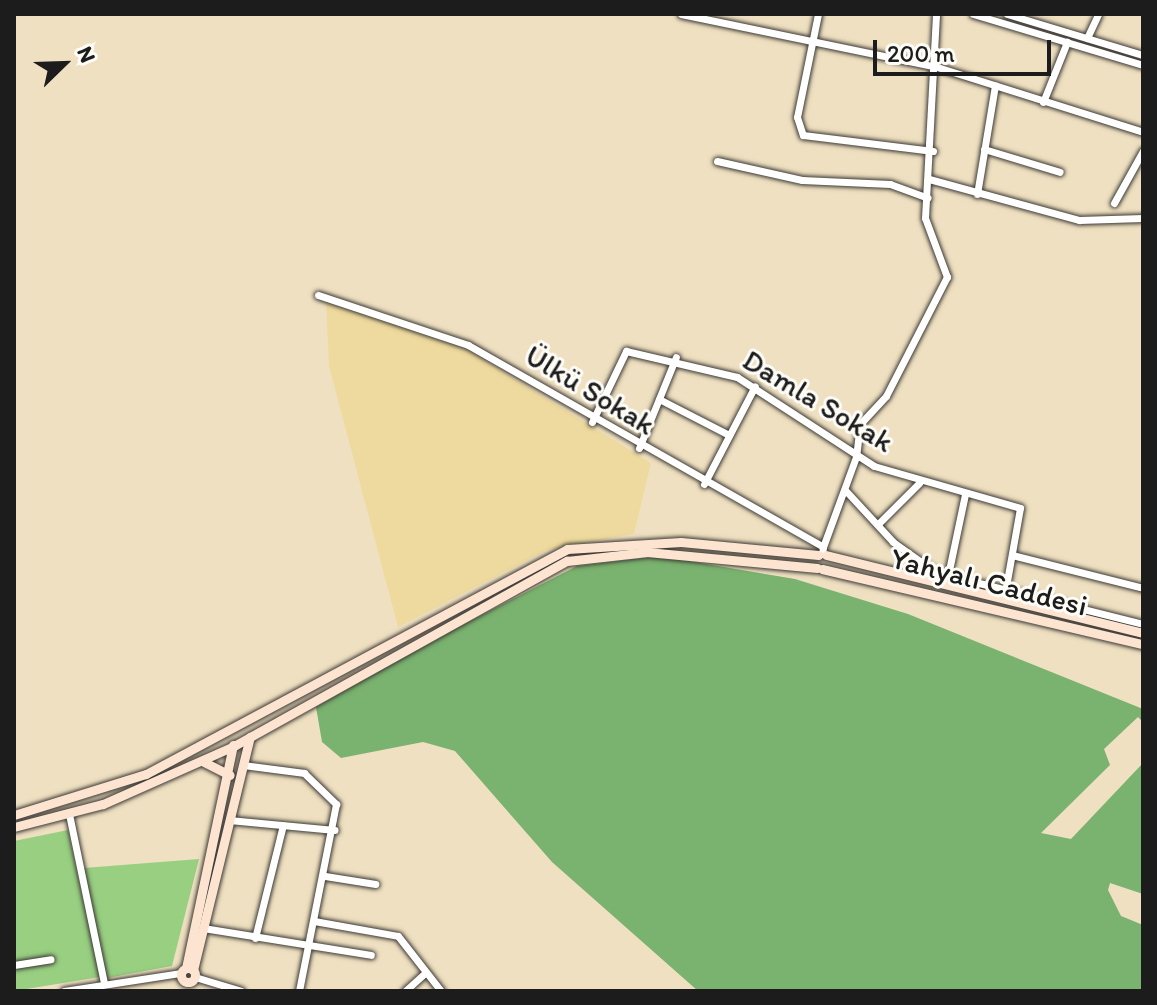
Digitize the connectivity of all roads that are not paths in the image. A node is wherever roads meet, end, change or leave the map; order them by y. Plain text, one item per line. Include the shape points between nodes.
1 (681, 14) edge
2 (818, 14) edge
3 (936, 14) edge
4 (973, 14) edge
5 (1007, 14) edge
6 (1032, 14) edge
7 (1098, 14) edge
8 (707, 15) edge
9 (1048, 26) junction
10 (812, 37) junction
11 (1087, 38) junction
12 (1067, 42) junction
13 (1143, 55) edge
14 (1143, 65) edge
15 (937, 67) junction
16 (995, 85) junction
17 (1043, 102) junction
18 (1143, 132) edge
19 (984, 149) junction
20 (933, 151) junction
21 (1143, 151) edge
22 (717, 161) dead end
23 (1060, 172) dead end
24 (929, 179) junction
25 (977, 194) junction
26 (928, 198) junction
27 (1114, 203) dead end
28 (1143, 218) edge
29 (318, 295) dead end
30 (676, 357) junction
31 (755, 386) junction
32 (659, 399) junction
33 (592, 422) junction
34 (729, 435) junction
35 (639, 448) junction
36 (856, 457) junction
37 (919, 483) junction
38 (704, 484) junction
39 (846, 491) junction
40 (965, 494) junction
41 (879, 523) junction
42 (822, 553) junction
43 (1012, 555) junction
44 (820, 569) junction
45 (948, 575) junction
46 (1143, 588) edge
47 (1005, 593) junction
48 (1143, 624) edge
49 (1143, 633) edge
50 (1143, 644) edge
51 (244, 724) junction
52 (227, 733) junction
53 (251, 737) junction
54 (234, 746) junction
55 (202, 761) junction
56 (243, 765) junction
57 (230, 775) junction
58 (69, 814) junction
59 (14, 815) edge
60 (229, 820) junction
61 (283, 825) junction
62 (14, 827) edge
63 (335, 830) junction
64 (325, 876) junction
65 (375, 884) dead end
66 (314, 921) junction
67 (203, 928) junction
68 (255, 938) junction
69 (307, 947) junction
70 (371, 955) dead end
71 (51, 959) dead end
72 (14, 965) edge
73 (424, 974) junction
74 (187, 979) edge
75 (104, 983) junction
76 (70, 990) edge
77 (241, 991) edge
78 (299, 991) edge
79 (405, 991) edge
80 (441, 991) edge

1 - 8 street
2 - 10 street
3 - 15 street
4 - 12 street
5 - 9 street
6 - 9 street
7 - 11 street
8 - 10 street
9 - 11 street
10 - 15 street
10 - 20 street via 797,121 803,135
11 - 13 street
12 - 14 street
12 - 17 street
15 - 16 street
15 - 20 street
16 - 17 street
16 - 19 street
17 - 18 street
19 - 23 street
19 - 25 street
20 - 24 street
21 - 27 street
22 - 26 street via 802,180 890,184
24 - 25 street
24 - 26 street
25 - 28 street via 1079,220
26 - 36 street via 926,224 947,277 886,396 860,424
29 - 33 street, Ülkü Sokak via 468,345
30 - 31 street, Damla Sokak
30 - 32 street
30 - 33 street, Damla Sokak via 621,353
31 - 34 street
31 - 36 street, Damla Sokak
32 - 34 street
32 - 35 street
33 - 35 street, Ülkü Sokak
34 - 38 street
35 - 38 street, Ülkü Sokak
36 - 37 street, Damla Sokak
36 - 39 street
37 - 40 street, Damla Sokak
37 - 41 street
38 - 42 street, Ülkü Sokak
39 - 41 street
39 - 42 street
40 - 43 street, Damla Sokak via 1020,508
40 - 45 street
41 - 45 street via 893,542
42 - 44 main road
42 - 47 main road, Yahyalı Caddesi
42 - 51 main road, Yahyalı Caddesi via 681,542 567,549
43 - 46 street
43 - 47 street, Damla Sokak
44 - 50 main road, Yahyalı Caddesi
44 - 53 main road, Yahyalı Caddesi via 647,552 567,561
45 - 47 street
47 - 48 street
47 - 49 main road, Yahyalı Caddesi
51 - 52 main road, Yahyalı Caddesi
51 - 53 main road
52 - 54 main road
52 - 59 main road, Yahyalı Caddesi via 106,791
53 - 54 main road, Yahyalı Caddesi
53 - 56 main road
54 - 55 main road, Yahyalı Caddesi
54 - 57 main road
55 - 57 main road
55 - 58 main road, Yahyalı Caddesi
56 - 60 main road
56 - 63 street via 304,773 335,802
57 - 74 main road
58 - 62 main road, Yahyalı Caddesi
58 - 75 street
60 - 61 street
60 - 67 main road
61 - 63 street
61 - 68 street
63 - 64 street
64 - 65 street
64 - 66 street
66 - 69 street
66 - 73 street via 398,936
67 - 68 street
67 - 74 main road
68 - 69 street
69 - 70 street
69 - 78 street
71 - 72 street
73 - 79 street
73 - 80 street
74 - 75 street
74 - 77 street
75 - 76 street

